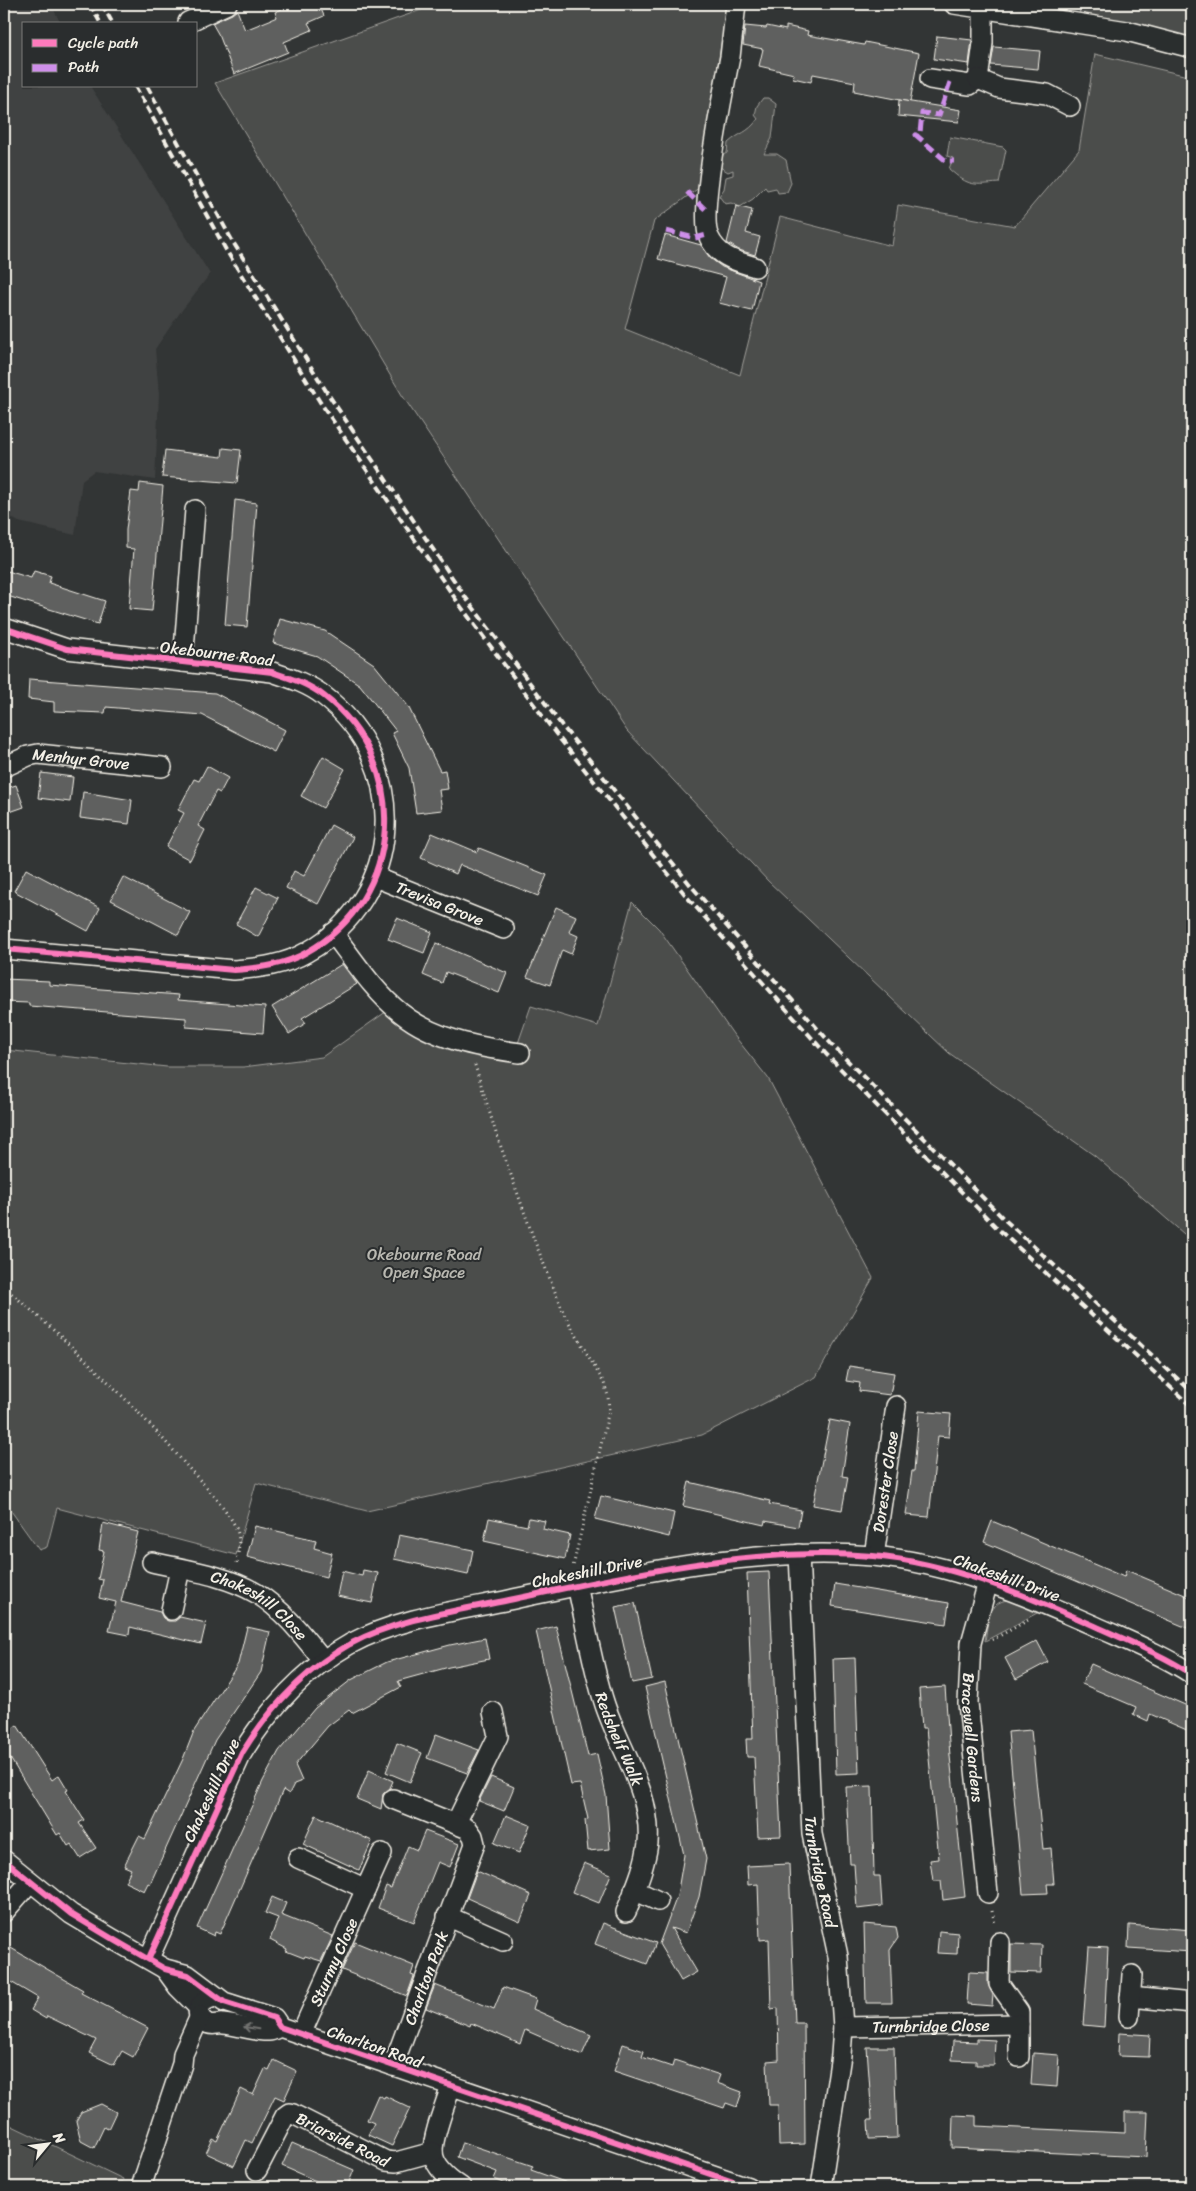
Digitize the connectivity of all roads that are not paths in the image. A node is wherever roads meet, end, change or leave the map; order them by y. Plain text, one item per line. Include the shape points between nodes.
1 (227, 4) edge
2 (736, 4) edge
3 (954, 4) edge
4 (983, 9) junction
5 (188, 22) dead end
6 (1192, 48) edge
7 (930, 79) dead end
8 (978, 79) junction
9 (1070, 106) dead end
10 (755, 267) dead end
11 (195, 510) dead end
12 (4, 628) edge
13 (183, 662) junction
14 (4, 767) edge
15 (162, 767) dead end
16 (375, 877) junction
17 (504, 929) dead end
18 (333, 933) junction
19 (4, 949) edge
20 (520, 1054) dead end
21 (896, 1406) dead end
22 (799, 1554) junction
23 (874, 1556) junction
24 (152, 1562) dead end
25 (180, 1568) junction
26 (988, 1582) junction
27 (573, 1586) junction
28 (170, 1610) dead end
29 (324, 1662) junction
30 (1192, 1674) edge
31 (492, 1712) dead end
32 (394, 1799) dead end
33 (456, 1823) junction
34 (382, 1853) dead end
35 (298, 1858) dead end
36 (4, 1860) edge
37 (26, 1879) junction
38 (366, 1889) junction
39 (634, 1890) junction
40 (988, 1893) road end
41 (658, 1901) dead end
42 (4, 1912) edge
43 (626, 1912) dead end
44 (447, 1916) junction
45 (503, 1940) dead end
46 (1000, 1942) road end
47 (149, 1958) junction
48 (165, 1969) junction
49 (1132, 1975) dead end
50 (1130, 1997) junction
51 (220, 2000) junction
52 (1192, 2004) edge
53 (1129, 2017) dead end
54 (208, 2018) junction
55 (1019, 2024) junction
56 (280, 2027) junction
57 (843, 2027) junction
58 (301, 2034) junction
59 (1019, 2057) dead end
60 (393, 2066) junction
61 (451, 2086) junction
62 (433, 2152) junction
63 (257, 2170) dead end
64 (142, 2187) edge
65 (461, 2187) edge
66 (748, 2187) edge
67 (822, 2187) edge

1 - 5 street
2 - 10 street via 710,169 708,235 716,249 728,258
3 - 4 street
4 - 6 street via 1127,31
4 - 8 street
7 - 8 street via 970,85
8 - 9 street via 999,88 1047,94
11 - 13 street
12 - 13 street, Okebourne Road via 67,649
13 - 16 street, Okebourne Road via 272,672 323,694 343,713 362,737 381,780 386,806 382,855
14 - 15 street, Menhyr Grove via 38,754
16 - 17 street, Trevisa Grove
16 - 18 street, Okebourne Road via 346,920
18 - 19 street, Okebourne Road via 306,953 261,968 234,970
18 - 20 street via 401,1013 448,1039
21 - 23 street, Dorester Close
22 - 23 street, Chakeshill Drive
22 - 27 street, Chakeshill Drive via 726,1560
22 - 57 street, Turnbridge Road via 812,1834 838,1956
23 - 26 street, Chakeshill Drive via 940,1567
24 - 25 street, Chakeshill Close
25 - 28 street
25 - 29 street, Chakeshill Close via 233,1582 256,1594 288,1619
26 - 30 street, Chakeshill Drive via 1053,1607 1166,1658
26 - 40 street, Bracewell Gardens via 970,1652 968,1703
27 - 29 street, Chakeshill Drive via 408,1621 348,1645
27 - 39 street, Redshelf Walk via 605,1704 645,1806 648,1843
29 - 47 street, Chakeshill Drive via 294,1685 257,1729 242,1753
31 - 33 street via 498,1736
32 - 33 street, Charlton Park
33 - 44 street, Charlton Park via 468,1829 475,1844
34 - 38 street, Sturmy Close
35 - 38 street
36 - 37 street, Charlton Road
37 - 42 street
37 - 47 street, Charlton Road via 71,1914
38 - 58 street, Sturmy Close
39 - 41 street
39 - 43 street, Redshelf Walk
44 - 45 street, Charlton Park
44 - 60 street, Charlton Park
46 - 55 street via 999,1984 1019,2012
47 - 48 street, Charlton Road
48 - 51 street, Charlton Road via 188,1975
48 - 54 street, Charlton Road
49 - 50 street
50 - 52 street
50 - 53 street
51 - 54 street via 227,2013
51 - 54 street via 209,1998 203,2002
51 - 56 street, Charlton Road via 274,2018
56 -> 54 street, Charlton Road via 270,2031
54 - 64 street via 183,2054
55 - 57 street, Turnbridge Close
55 - 59 street
56 - 58 street, Charlton Road
57 - 67 street, Turnbridge Road
58 - 60 street, Charlton Road
60 - 61 street, Charlton Road
61 - 62 street
61 - 66 street, Charlton Road
62 - 63 street, Briarside Road via 396,2162 386,2161 289,2113
62 - 65 street via 442,2172

